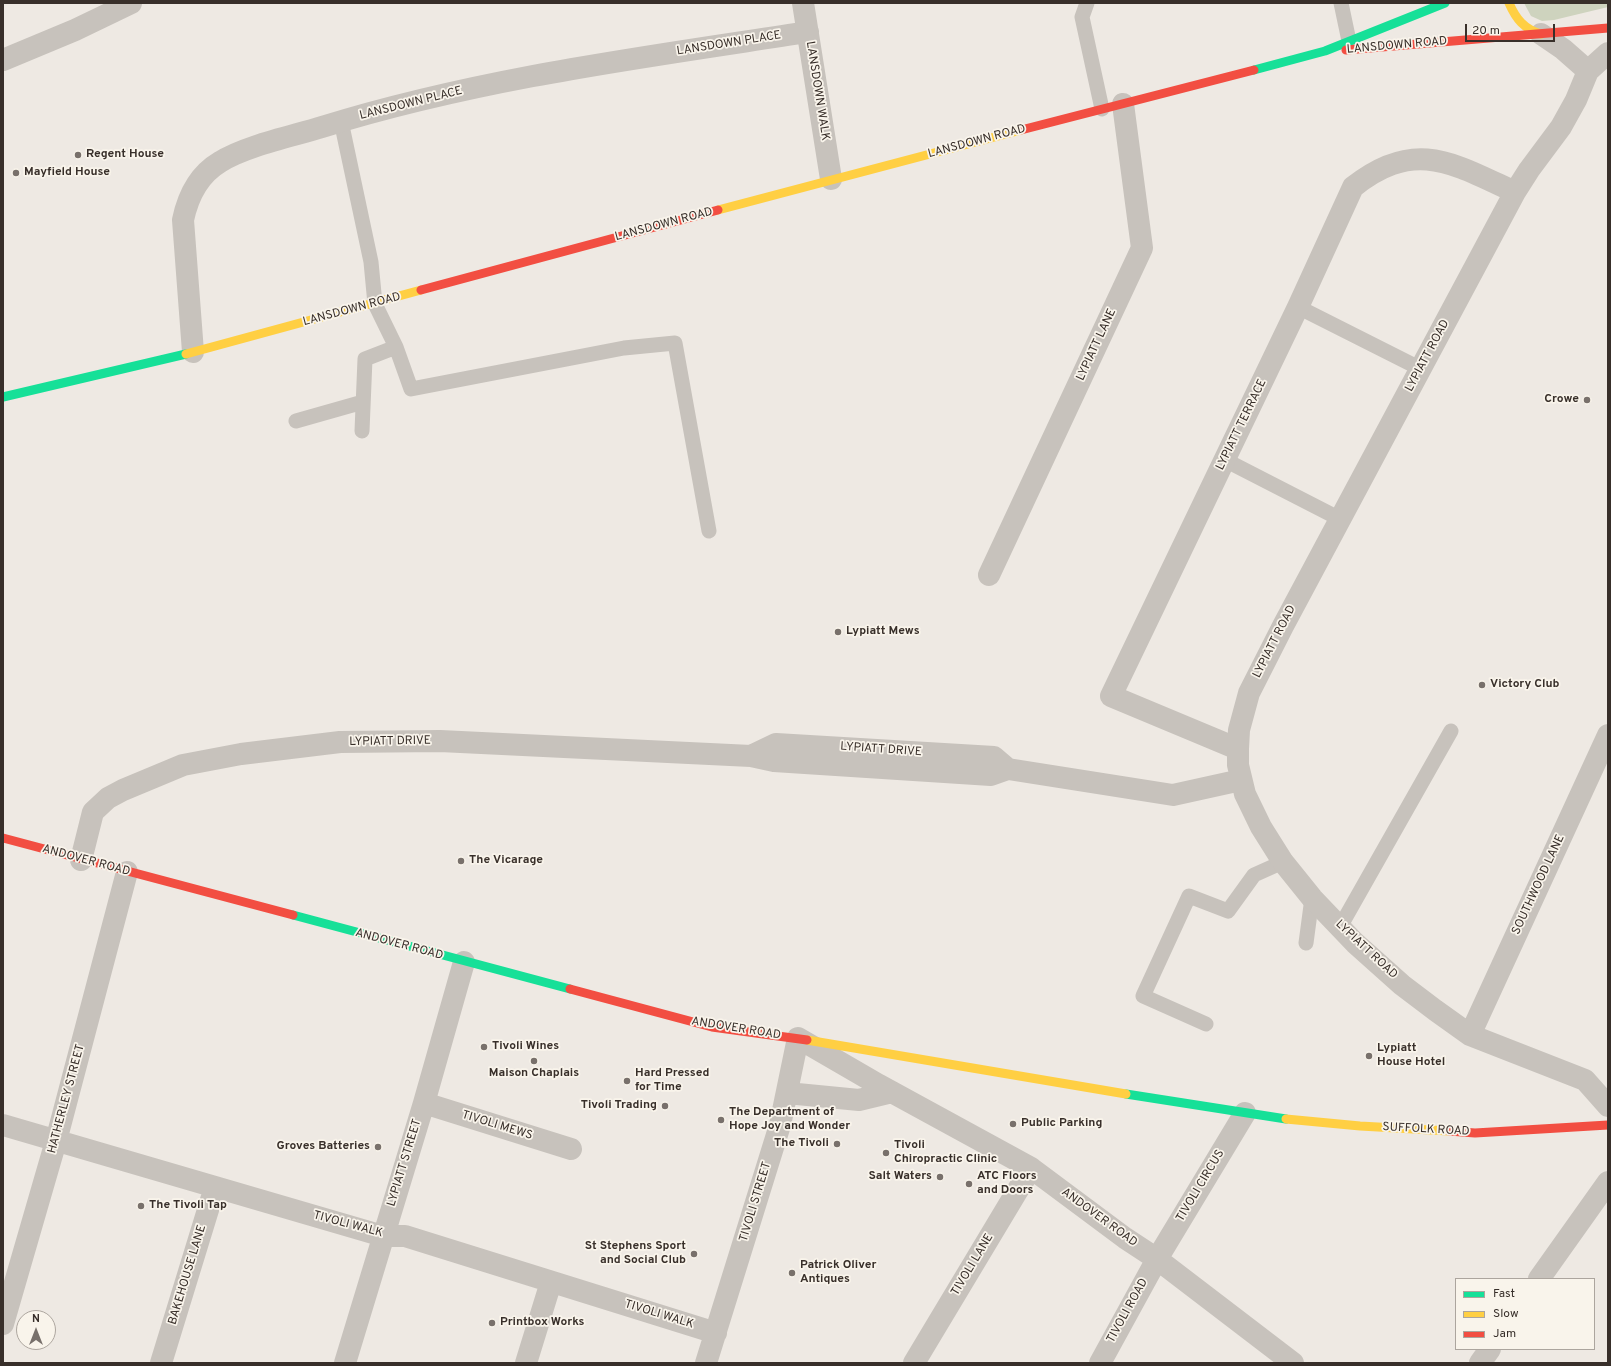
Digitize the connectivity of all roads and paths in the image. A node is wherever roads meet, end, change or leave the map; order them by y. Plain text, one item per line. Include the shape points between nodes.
1 (130, 3) edge
2 (803, 3) edge
3 (1087, 3) edge
4 (1341, 3) edge
5 (1445, 3) edge
6 (1509, 3) edge
7 (1608, 28) edge
8 (808, 32) junction
9 (1541, 34) junction
10 (1349, 41) junction
11 (1325, 51) junction
12 (1608, 53) edge
13 (3, 60) edge
14 (1588, 70) junction
15 (1123, 104) junction
16 (1102, 109) junction
17 (341, 121) junction
18 (832, 180) junction
19 (1515, 192) junction
20 (375, 304) junction
21 (1298, 307) junction
22 (396, 347) junction
23 (193, 352) junction
24 (1420, 369) junction
25 (3, 397) edge
26 (363, 402) junction
27 (296, 421) dead end
28 (362, 431) dead end
29 (1225, 460) junction
30 (1340, 519) junction
31 (709, 532) dead end
32 (989, 575) dead end
33 (1451, 731) dead end
34 (1608, 735) edge
35 (1238, 749) junction
36 (1241, 780) junction
37 (3, 838) edge
38 (81, 860) junction
39 (1283, 862) junction
40 (127, 872) junction
41 (1312, 898) junction
42 (1340, 927) junction
43 (1306, 943) dead end
44 (464, 962) junction
45 (1206, 1024) dead end
46 (1470, 1035) junction
47 (798, 1038) junction
48 (892, 1092) junction
49 (787, 1093) junction
50 (424, 1103) junction
51 (1608, 1106) edge
52 (1245, 1113) junction
53 (1608, 1125) edge
54 (3, 1126) edge
55 (56, 1141) junction
56 (571, 1149) dead end
57 (1031, 1168) junction
58 (1608, 1182) edge
59 (215, 1187) junction
60 (383, 1236) junction
61 (1157, 1259) junction
62 (1540, 1278) edge
63 (551, 1282) junction
64 (3, 1324) edge
65 (716, 1333) junction
66 (1489, 1350) edge
67 (161, 1363) edge
68 (345, 1363) edge
69 (526, 1363) edge
70 (706, 1363) edge
71 (914, 1363) edge
72 (1100, 1363) edge
73 (1293, 1363) edge
74 (1480, 1363) edge

1 - 13 street via 75,30
2 - 8 street, LANSDOWN WALK
3 - 16 lane via 1082,17
4 - 10 lane
5 - 10 highway, LANSDOWN ROAD
6 - 9 highway via 1513,14 1526,30
7 - 9 highway, LANSDOWN ROAD
8 - 17 street, LANSDOWN PLACE via 578,68 456,92
8 - 18 street, LANSDOWN WALK
9 - 11 highway, LANSDOWN ROAD
9 - 14 street
10 - 11 highway, LANSDOWN ROAD
11 - 15 highway, LANSDOWN ROAD
12 - 14 street, LYPIATT ROAD
14 - 19 street, LYPIATT ROAD via 1561,127
15 - 16 highway, LANSDOWN ROAD
15 - 32 street, LYPIATT LANE via 1142,248
16 - 18 highway, LANSDOWN ROAD
17 - 20 lane via 371,262
17 - 23 street, LANSDOWN PLACE via 236,153 205,173 194,188 183,220
18 - 20 highway, LANSDOWN ROAD
19 - 21 street, LYPIATT TERRACE via 1460,166 1425,158 1388,164 1369,174 1353,187
19 - 24 street, LYPIATT ROAD
20 - 22 lane
20 - 23 highway, LANSDOWN ROAD
21 - 24 lane
21 - 29 street, LYPIATT TERRACE
22 - 26 lane via 366,359
22 - 31 lane via 411,389 624,348 675,343
23 - 25 highway, LANSDOWN ROAD
24 - 30 street, LYPIATT ROAD
26 - 27 lane
26 - 28 lane
29 - 30 lane
29 - 35 street, LYPIATT TERRACE via 1111,696
30 - 35 street, LYPIATT ROAD via 1249,693 1240,724
33 - 42 lane
34 - 46 street, SOUTHWOOD LANE
35 - 36 street, LYPIATT ROAD
36 - 38 street, LYPIATT DRIVE via 1173,795 1008,770 992,775 774,761 751,756 440,741 340,742 241,754 183,766 122,790 108,798 93,812
36 - 39 street, LYPIATT ROAD via 1258,822
37 - 38 highway, ANDOVER ROAD
38 - 40 highway, ANDOVER ROAD
39 - 41 street, LYPIATT ROAD
39 - 45 lane via 1254,875 1228,911 1189,896 1182,910 1143,996
40 - 44 highway, ANDOVER ROAD
40 - 55 street, HATHERLEY STREET
41 - 42 street, LYPIATT ROAD
41 - 43 lane
42 - 46 street, LYPIATT ROAD via 1402,985
44 - 47 highway, ANDOVER ROAD via 695,1024
44 - 50 street, LYPIATT STREET
46 - 51 street, LYPIATT ROAD via 1585,1080
47 - 48 street, ANDOVER ROAD
47 - 49 street, TIVOLI STREET
47 - 52 highway, ANDOVER ROAD via 1063,1085
48 - 49 street via 858,1100
48 - 57 street, ANDOVER ROAD
49 - 65 street, TIVOLI STREET via 780,1125
50 - 56 street, TIVOLI MEWS
50 - 60 street, LYPIATT STREET
52 - 53 highway, SUFFOLK ROAD via 1360,1126 1475,1133
52 - 61 street, TIVOLI CIRCUS
54 - 55 street, TIVOLI WALK
55 - 59 street, TIVOLI WALK
55 - 64 street, HATHERLEY STREET
57 - 61 street, ANDOVER ROAD
57 - 71 street, TIVOLI LANE
58 - 62 street
59 - 60 street, TIVOLI WALK
59 - 67 street, BAKEHOUSE LANE
60 - 63 street, TIVOLI WALK via 405,1236
60 - 68 street, LYPIATT STREET
61 - 72 street, TIVOLI ROAD
61 - 73 street, ANDOVER ROAD
63 - 65 street, TIVOLI WALK
63 - 69 street
65 - 70 street, TIVOLI STREET
66 - 74 street

